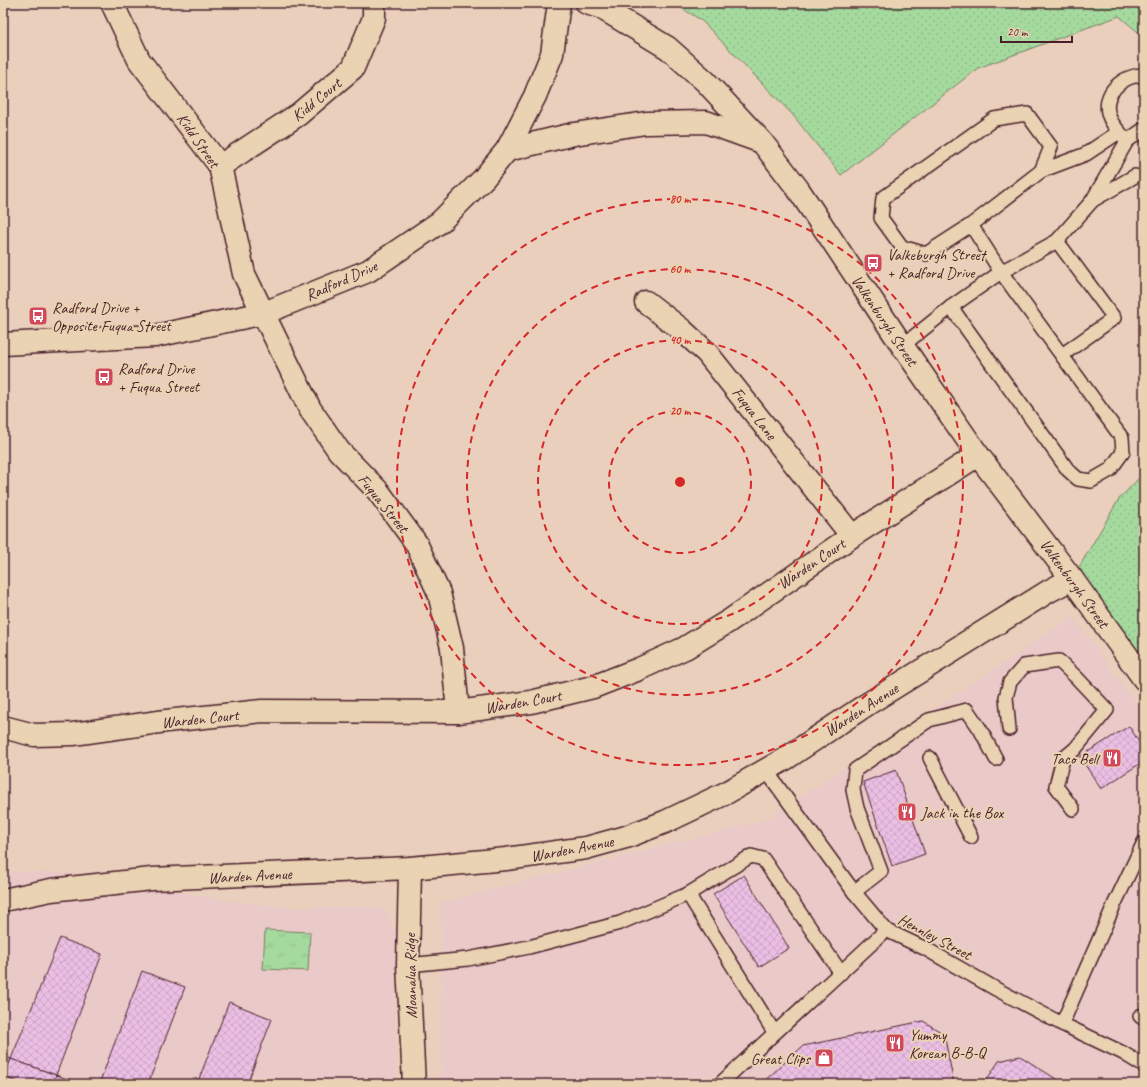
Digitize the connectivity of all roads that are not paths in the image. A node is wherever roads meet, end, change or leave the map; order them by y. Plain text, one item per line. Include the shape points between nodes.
1 (112, 3) edge
2 (374, 3) edge
3 (560, 3) edge
4 (587, 3) edge
5 (1144, 75) edge
6 (1144, 129) edge
7 (1123, 136) junction
8 (762, 142) junction
9 (507, 150) junction
10 (220, 166) junction
11 (1041, 171) junction
12 (1135, 176) dead end
13 (1092, 201) junction
14 (971, 225) junction
15 (1057, 241) junction
16 (1001, 272) junction
17 (646, 302) dead end
18 (951, 307) junction
19 (264, 313) junction
20 (3, 344) edge
21 (902, 346) junction
22 (1062, 355) junction
23 (978, 454) junction
24 (852, 536) junction
25 (1072, 579) junction
26 (1144, 679) edge
27 (458, 712) junction
28 (3, 727) edge
29 (1009, 729) dead end
30 (930, 758) dead end
31 (996, 759) dead end
32 (765, 770) junction
33 (1073, 809) dead end
34 (971, 837) dead end
35 (1144, 842) edge
36 (410, 868) junction
37 (854, 892) junction
38 (688, 894) junction
39 (3, 900) edge
40 (886, 930) junction
41 (408, 965) junction
42 (841, 973) junction
43 (1062, 1024) junction
44 (774, 1032) junction
45 (1144, 1066) edge
46 (414, 1084) edge
47 (720, 1084) edge

1 - 10 street, Kidd Street via 139,60
2 - 10 street, Kidd Court via 374,18 353,68 299,114
3 - 9 street, Radford Drive via 552,54 535,96
4 - 8 street, Valkenburgh Street via 602,8 668,48 705,81
5 - 7 lane via 1133,75 1124,79 1110,94 1108,114 1112,124
6 - 7 lane
7 - 11 lane via 1086,154
7 - 13 lane
8 - 9 street via 706,122 646,123 574,134
8 - 21 street, Valkenburgh Street via 798,189
9 - 19 street, Radford Drive via 484,178 440,222 368,271
10 - 19 street, Kidd Street via 244,274
11 - 14 lane
11 - 14 lane via 1051,147 1027,114 994,119 884,198 881,218 902,247 926,254
12 - 13 lane
13 - 15 lane
14 - 16 lane
15 - 16 lane
15 - 22 lane via 1114,318
16 - 18 lane
16 - 22 lane
17 - 24 street, Fuqua Lane via 707,353
18 - 21 lane
18 - 22 lane via 1068,470 1078,479 1091,481 1110,470 1123,452 1122,438
19 - 20 street, Radford Drive via 155,336
19 - 27 street, Fuqua Street via 310,409 338,451 378,490 416,543 441,600 452,648
21 - 23 street, Valkenburgh Street
23 - 24 street, Warden Court
23 - 25 street, Valkenburgh Street
24 - 27 street, Warden Court via 729,621 692,644 639,669 593,687 531,702
25 - 26 street, Valkenburgh Street
25 - 32 street, Warden Avenue
27 - 28 street, Warden Court via 262,711 73,734 34,735
29 - 33 lane via 1006,698 1010,682 1024,666 1059,661 1107,710 1075,749 1063,759 1056,786
30 - 34 lane
31 - 37 lane via 980,729 966,710 929,720 855,770 853,790 857,808 880,871
32 - 36 street, Warden Avenue via 726,794 666,822 626,837 586,848
32 - 37 lane, Hennley Street
35 - 43 lane
36 - 39 street, Warden Avenue via 152,879 51,890
36 - 41 street, Moanalua Ridge
37 - 40 lane, Hennley Street
38 - 41 lane via 620,923 529,947 468,959
38 - 42 lane via 751,856 763,859
38 - 44 lane
40 - 42 lane
40 - 43 lane, Hennley Street via 926,949
41 - 46 street, Moanalua Ridge
42 - 44 lane
43 - 45 lane, Hennley Street
44 - 47 lane

